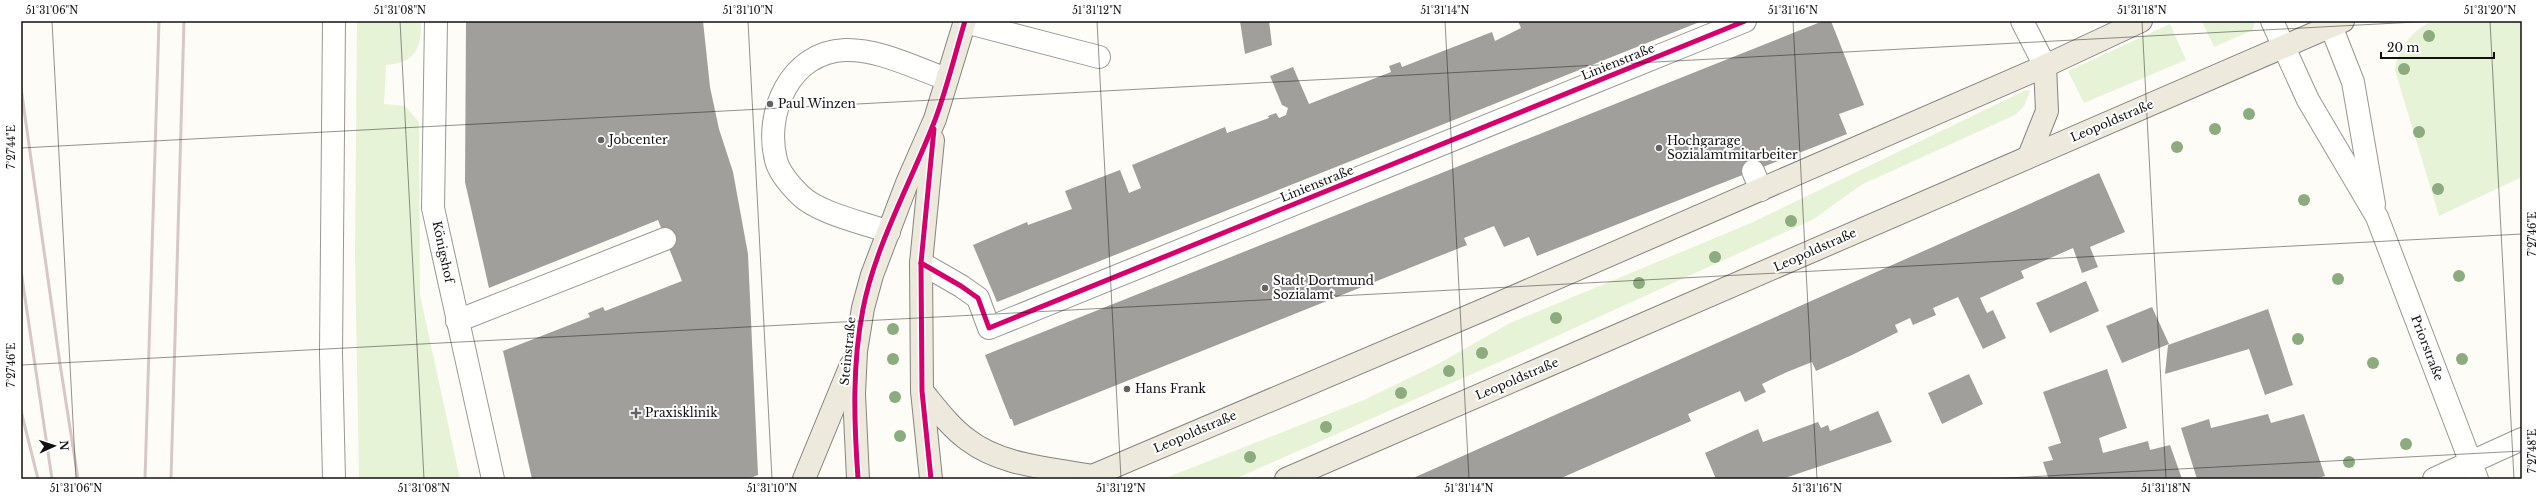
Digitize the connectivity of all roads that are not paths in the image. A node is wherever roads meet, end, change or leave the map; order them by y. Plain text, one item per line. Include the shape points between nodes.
1 (334, 21) edge
2 (436, 21) edge
3 (1745, 21) edge
4 (2022, 21) edge
5 (2141, 21) edge
6 (2272, 21) edge
7 (965, 22) edge
8 (2335, 23) edge
9 (2285, 48) junction
10 (1099, 57) dead end
11 (2045, 66) junction
12 (947, 79) junction
13 (935, 119) junction
14 (2029, 156) junction
15 (2377, 217) junction
16 (889, 232) junction
17 (665, 239) dead end
18 (921, 263) junction
19 (457, 321) junction
20 (856, 351) junction
21 (922, 391) junction
22 (2522, 439) edge
23 (2474, 471) edge
24 (1088, 477) edge
25 (334, 479) edge
26 (493, 479) edge
27 (804, 479) edge
28 (858, 479) edge
29 (931, 479) edge
30 (1286, 479) edge
31 (2434, 479) edge

1 - 25 street via 330,354
2 - 19 street, Königshof via 433,208
3 - 18 street, Linienstraße via 989,328 978,298
4 - 11 street
5 - 11 main road, Leopoldstraße
6 - 9 street, Priorstraße
7 - 10 street
7 - 12 main road, Steinstraße
8 - 9 main road, Leopoldstraße
8 - 15 street, Priorstraße via 2353,82
9 - 14 main road, Leopoldstraße
9 - 15 street, Priorstraße via 2308,100
11 - 14 main road via 2047,111
11 - 24 main road, Leopoldstraße via 1757,180
12 - 13 main road, Steinstraße
12 - 16 street via 862,51 844,50 809,62 796,73 779,98 772,136 776,161 789,183 801,196 816,206
13 - 16 main road, Steinstraße
13 - 18 main road, Steinstraße
14 - 30 main road, Leopoldstraße
15 - 23 street, Priorstraße
16 - 20 main road, Steinstraße via 863,308
17 - 19 street
18 - 21 main road, Steinstraße
19 - 26 street, Königshof
20 - 27 main road
20 - 28 main road, Steinstraße via 854,431
21 - 24 main road via 952,426 979,448 1016,462
21 - 29 main road, Steinstraße
22 - 23 street
23 - 31 street

